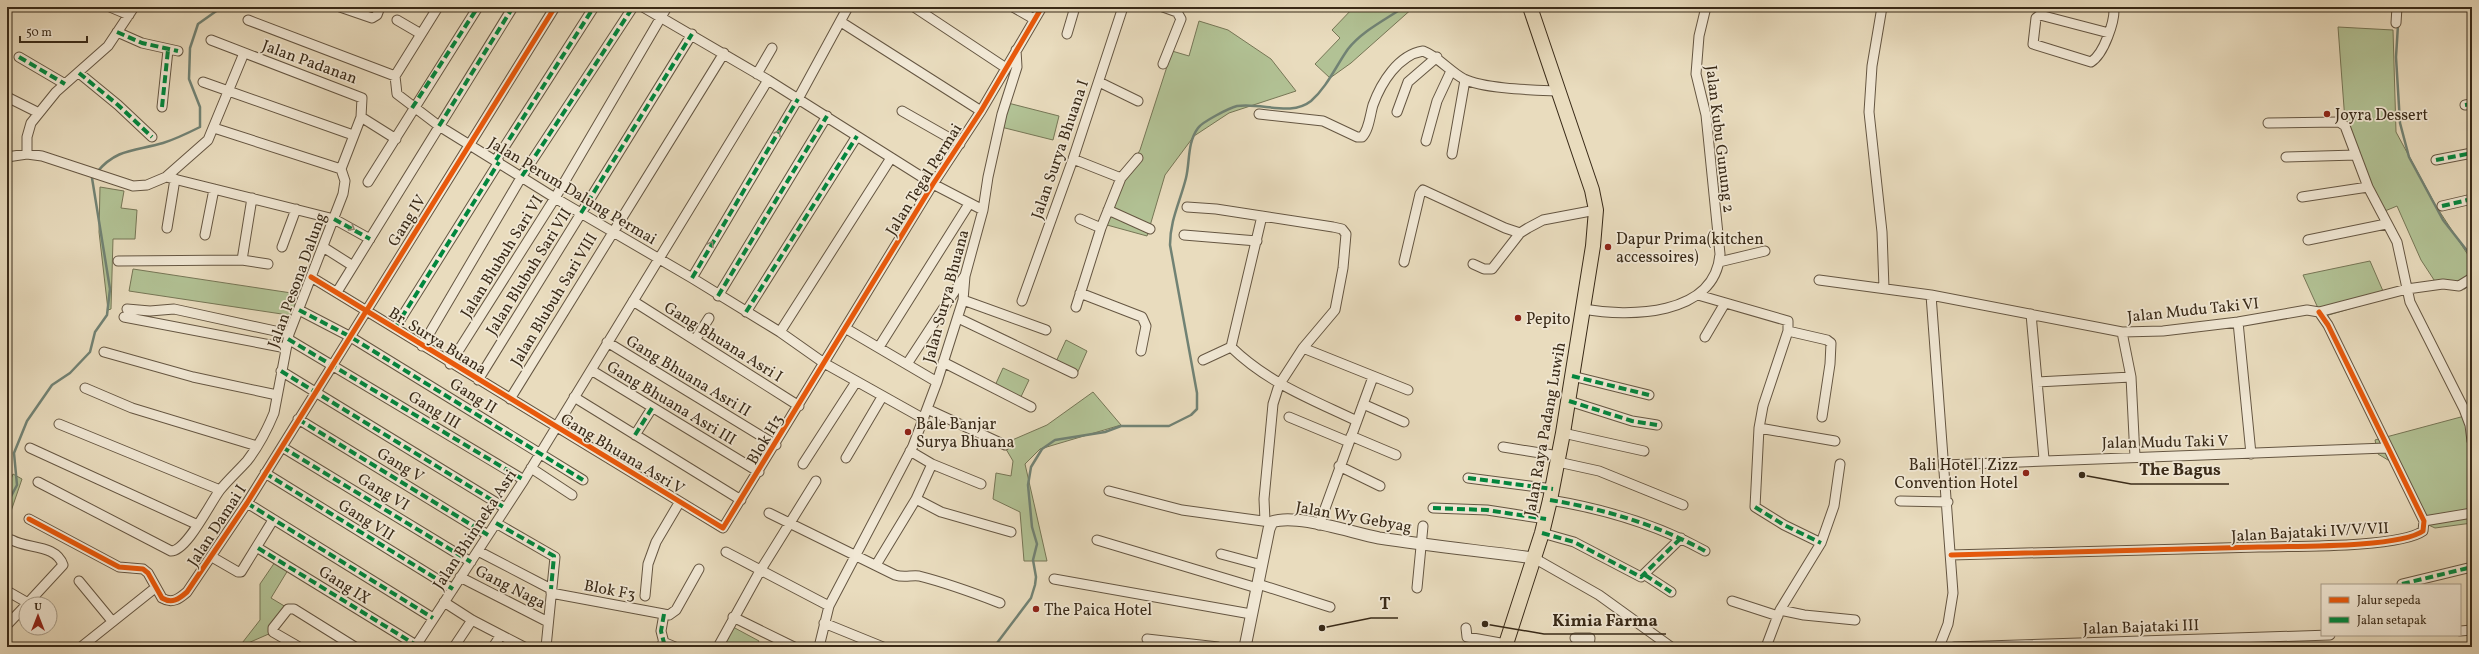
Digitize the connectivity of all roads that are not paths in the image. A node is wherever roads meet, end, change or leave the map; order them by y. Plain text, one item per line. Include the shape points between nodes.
1 (110, 7) edge
2 (340, 7) edge
3 (380, 7) edge
4 (436, 7) edge
5 (478, 7) edge
6 (513, 7) edge
7 (555, 7) edge
8 (594, 7) edge
9 (633, 7) edge
10 (644, 7) edge
11 (667, 7) edge
12 (848, 7) edge
13 (914, 7) edge
14 (1013, 7) edge
15 (1042, 7) edge
16 (1075, 7) edge
17 (1123, 7) edge
18 (1163, 7) edge
19 (1530, 7) edge
20 (1706, 7) edge
21 (1882, 7) edge
22 (2114, 7) edge
23 (2398, 7) edge
24 (131, 11) edge
25 (660, 18) junction
26 (1034, 19) junction
27 (248, 20) dead end
28 (397, 20) dead end
29 (841, 22) junction
30 (2396, 23) dead end
31 (117, 32) junction
32 (2109, 33) junction
33 (421, 34) junction
34 (692, 34) junction
35 (1066, 34) dead end
36 (212, 40) dead end
37 (772, 48) dead end
38 (168, 50) junction
39 (1016, 50) junction
40 (178, 51) dead end
41 (244, 52) junction
42 (724, 53) junction
43 (19, 57) dead end
44 (1437, 57) junction
45 (1163, 64) dead end
46 (1006, 68) junction
47 (1451, 71) junction
48 (79, 73) junction
49 (757, 74) junction
50 (395, 76) junction
51 (768, 80) junction
52 (1465, 80) junction
53 (203, 82) dead end
54 (1099, 82) junction
55 (65, 84) junction
56 (227, 90) junction
57 (1558, 91) junction
58 (7, 97) edge
59 (798, 99) junction
60 (1138, 101) dead end
61 (162, 106) dead end
62 (412, 108) junction
63 (902, 111) dead end
64 (981, 111) junction
65 (1397, 112) dead end
66 (39, 113) junction
67 (1259, 114) dead end
68 (827, 116) junction
69 (361, 117) junction
70 (2268, 123) dead end
71 (439, 126) junction
72 (214, 128) junction
73 (353, 135) junction
74 (857, 136) junction
75 (152, 138) dead end
76 (396, 139) junction
77 (1426, 141) dead end
78 (468, 144) junction
79 (960, 144) junction
80 (2472, 153) edge
81 (27, 154) junction
82 (1452, 154) dead end
83 (2356, 155) junction
84 (7, 157) edge
85 (2286, 157) dead end
86 (891, 158) junction
87 (1073, 158) junction
88 (1138, 158) dead end
89 (2436, 160) dead end
90 (497, 161) junction
91 (342, 169) junction
92 (522, 176) junction
93 (166, 177) junction
94 (1121, 178) junction
95 (175, 180) junction
96 (368, 182) dead end
97 (933, 184) junction
98 (2368, 187) junction
99 (214, 189) junction
100 (2302, 197) dead end
101 (252, 198) junction
102 (554, 198) junction
103 (2472, 199) edge
104 (969, 204) junction
105 (2442, 206) dead end
106 (1187, 207) dead end
107 (296, 209) junction
108 (983, 210) junction
109 (1108, 210) junction
110 (1596, 210) junction
111 (581, 213) junction
112 (1262, 216) junction
113 (334, 219) junction
114 (1080, 219) dead end
115 (2386, 224) junction
116 (167, 228) dead end
117 (1101, 228) junction
118 (1150, 229) dead end
119 (612, 231) junction
120 (1520, 233) junction
121 (205, 235) dead end
122 (1184, 235) dead end
123 (370, 239) junction
124 (2308, 240) dead end
125 (1257, 241) junction
126 (282, 247) dead end
127 (323, 247) junction
128 (1766, 251) dead end
129 (659, 259) junction
130 (242, 260) junction
131 (118, 261) dead end
132 (1404, 262) dead end
133 (1719, 262) junction
134 (268, 264) dead end
135 (1473, 264) dead end
136 (353, 266) junction
137 (965, 276) junction
138 (311, 277) junction
139 (692, 278) junction
140 (2472, 278) edge
141 (1820, 280) dead end
142 (1884, 288) junction
143 (2407, 289) junction
144 (337, 292) junction
145 (1080, 293) junction
146 (1698, 295) junction
147 (1931, 295) junction
148 (718, 296) junction
149 (963, 300) junction
150 (633, 301) junction
151 (1022, 301) dead end
152 (1725, 303) junction
153 (1076, 307) dead end
154 (1582, 309) junction
155 (299, 310) junction
156 (366, 310) junction
157 (746, 312) junction
158 (2319, 312) junction
159 (2031, 314) junction
160 (709, 318) dead end
161 (958, 318) junction
162 (2238, 322) junction
163 (395, 328) junction
164 (845, 328) junction
165 (1046, 330) dead end
166 (1788, 331) junction
167 (780, 332) junction
168 (2122, 332) junction
169 (349, 336) junction
170 (1705, 337) dead end
171 (288, 340) junction
172 (695, 340) junction
173 (607, 342) junction
174 (422, 346) junction
175 (1231, 346) junction
176 (879, 347) junction
177 (1303, 348) junction
178 (1141, 351) dead end
179 (104, 352) dead end
180 (1203, 360) dead end
181 (943, 362) junction
182 (824, 363) junction
183 (331, 364) junction
184 (450, 364) junction
185 (907, 364) junction
186 (591, 370) junction
187 (281, 371) junction
188 (1073, 374) dead end
189 (1572, 376) junction
190 (1373, 377) junction
191 (2130, 377) junction
192 (478, 380) junction
193 (856, 382) junction
194 (937, 382) junction
195 (2037, 382) junction
196 (1279, 384) junction
197 (85, 388) dead end
198 (1408, 390) dead end
199 (314, 391) junction
200 (277, 395) junction
201 (1649, 395) dead end
202 (574, 397) junction
203 (882, 397) junction
204 (510, 399) junction
205 (1569, 401) junction
206 (1363, 404) junction
207 (799, 406) junction
208 (1031, 407) dead end
209 (652, 408) junction
210 (927, 410) junction
211 (1822, 416) dead end
212 (1289, 417) dead end
213 (298, 419) junction
214 (924, 420) junction
215 (1357, 420) junction
216 (1404, 422) dead end
217 (59, 424) dead end
218 (1657, 425) dead end
219 (555, 427) junction
220 (1759, 428) junction
221 (1563, 433) junction
222 (635, 435) junction
223 (1350, 439) junction
224 (1836, 441) dead end
225 (2472, 441) edge
226 (776, 445) junction
227 (1005, 445) dead end
228 (257, 446) junction
229 (282, 447) junction
230 (1503, 447) dead end
231 (30, 448) dead end
232 (2386, 448) junction
233 (910, 451) junction
234 (1644, 451) dead end
235 (540, 454) junction
236 (2251, 454) junction
237 (1396, 455) dead end
238 (2135, 457) junction
239 (846, 458) dead end
240 (1559, 459) junction
241 (2044, 459) junction
242 (803, 464) dead end
243 (932, 464) junction
244 (1840, 464) dead end
245 (1944, 465) junction
246 (1339, 466) junction
247 (531, 468) junction
248 (759, 472) junction
249 (266, 473) junction
250 (1468, 478) dead end
251 (524, 480) junction
252 (583, 480) dead end
253 (816, 481) dead end
254 (38, 482) dead end
255 (981, 484) dead end
256 (1380, 486) dead end
257 (220, 490) junction
258 (1109, 491) dead end
259 (1551, 494) junction
260 (572, 495) dead end
261 (916, 498) junction
262 (741, 500) junction
263 (1900, 501) dead end
264 (1948, 502) junction
265 (247, 503) junction
266 (679, 503) junction
267 (1683, 505) dead end
268 (505, 508) junction
269 (1433, 508) dead end
270 (769, 513) dead end
271 (2472, 514) edge
272 (28, 519) dead end
273 (1546, 519) junction
274 (273, 520) junction
275 (2424, 521) junction
276 (1268, 522) junction
277 (496, 523) junction
278 (198, 525) junction
279 (790, 525) junction
280 (1319, 525) junction
281 (1424, 526) dead end
282 (723, 528) joint
283 (1011, 532) dead end
284 (1542, 533) junction
285 (488, 535) junction
286 (1681, 538) junction
287 (12, 540) dead end
288 (1097, 540) dead end
289 (1821, 543) junction
290 (1423, 544) junction
291 (258, 548) junction
292 (478, 551) junction
293 (1706, 551) dead end
294 (726, 552) dead end
295 (1221, 554) dead end
296 (1951, 555) junction
297 (212, 557) junction
298 (856, 557) junction
299 (1534, 558) junction
300 (471, 562) junction
301 (876, 565) junction
302 (1262, 565) junction
303 (2472, 567) edge
304 (699, 569) dead end
305 (760, 571) junction
306 (1646, 575) junction
307 (460, 577) junction
308 (1054, 579) dead end
309 (79, 581) dead end
310 (2402, 584) edge
311 (1257, 586) junction
312 (156, 588) junction
313 (1418, 588) dead end
314 (453, 589) junction
315 (7, 591) edge
316 (551, 591) junction
317 (1671, 592) dead end
318 (34, 596) edge
319 (645, 596) dead end
320 (18, 598) edge
321 (1732, 601) dead end
322 (444, 602) junction
323 (1000, 604) dead end
324 (829, 606) junction
325 (1330, 607) dead end
326 (18, 613) edge
327 (1779, 613) junction
328 (664, 614) junction
329 (1250, 614) junction
330 (733, 617) junction
331 (433, 618) junction
332 (472, 620) junction
333 (1855, 620) dead end
334 (112, 622) junction
335 (548, 622) junction
336 (824, 623) junction
337 (7, 625) edge
338 (1466, 628) dead end
339 (2472, 630) edge
340 (2461, 631) edge
341 (500, 635) junction
342 (2321, 635) edge
343 (1575, 638) dead end
344 (1147, 639) dead end
345 (664, 644) edge
346 (295, 646) edge
347 (415, 646) edge
348 (1506, 646) edge
349 (81, 647) edge
350 (355, 647) edge
351 (454, 647) edge
352 (493, 647) edge
353 (524, 647) edge
354 (546, 647) edge
355 (675, 647) edge
356 (718, 647) edge
357 (794, 647) edge
358 (818, 647) edge
359 (882, 647) edge
360 (1218, 647) edge
361 (1244, 647) edge
362 (1590, 647) edge
363 (1671, 647) edge
364 (1767, 647) edge
365 (1939, 647) edge
366 (1954, 647) edge

1 - 24 street
2 - 3 street via 372,18 377,15
4 - 33 street
5 - 62 street
6 - 71 street
7 - 78 street, Gang IV
8 - 90 street
9 - 92 street
10 - 25 street
11 - 25 street, Jalan Blubuh Sari VI
12 - 29 street
13 - 46 street
14 - 26 street
15 - 26 street, Jalan Tegal Permai
16 - 35 street
17 - 54 street, Jalan Surya Bhuana I
18 - 45 street via 1178,12 1180,17
19 - 57 main road, Jalan Raya Padang Luwih
20 - 133 street, Jalan Kubu Gunung 2 via 1699,36 1696,74 1706,115
21 - 142 street via 1872,66 1869,112 1882,232
22 - 32 street via 2115,18
23 - 30 street
24 - 31 street
25 - 34 street
25 - 102 street, Jalan Blubuh Sari VI
26 - 39 street, Jalan Tegal Permai
27 - 50 street
28 - 33 street
29 - 59 street
29 - 64 street
31 - 38 street via 142,43
31 - 48 street via 108,46
32 - 32 street via 2040,15 2036,18 2033,44 2091,62
33 - 50 street
34 - 42 street
34 - 111 street, Jalan Blubuh Sari VII
36 - 41 street, Jalan Padanan
37 - 49 street
38 - 40 street
38 - 61 street
39 - 46 street, Jalan Tegal Permai
39 - 108 street, Jalan Surya Bhuana via 1017,67 1002,114
41 - 56 street, Jalan Padanan
41 - 69 street, Jalan Padanan via 360,96 363,102
42 - 49 street
42 - 119 street, Jalan Blubuh Sari VIII
43 - 55 street
44 - 47 street
44 - 65 street via 1408,82
44 - 67 street via 1423,51 1403,59 1386,80 1373,104 1362,137 1323,121
46 - 64 street, Jalan Tegal Permai
47 - 52 street
47 - 77 street via 1437,101
48 - 55 street
48 - 75 street via 118,105
49 - 51 street
50 - 62 street, Jalan Perum Dalung Permai via 397,94
51 - 59 street
51 - 129 street, Jalan Perum Dalung Permai
52 - 57 street via 1505,88
52 - 82 street
53 - 56 street
54 - 60 street
54 - 87 street, Jalan Surya Bhuana I
55 - 66 street
56 - 72 street, Jalan Padanan
56 - 73 street
57 - 110 main road, Jalan Raya Padang Luwih via 1592,190
58 - 66 street
59 - 68 street
139 -> 59 street
62 - 71 street, Jalan Perum Dalung Permai
62 - 76 street
63 - 79 street
64 - 79 street, Jalan Tegal Permai
66 - 81 street via 28,129
68 - 74 street
68 - 148 street
69 - 73 street, Jalan Padanan
69 - 76 street
70 - 83 street via 2339,122 2345,126
71 - 78 street, Jalan Perum Dalung Permai
71 - 123 street
72 - 91 street
72 - 93 street, Jalan Padanan via 202,146
73 - 91 street, Jalan Padanan
74 - 86 street
74 - 157 street
76 - 96 street
78 - 90 street, Jalan Perum Dalung Permai
78 - 156 street, Gang IV
79 - 97 street, Jalan Tegal Permai
80 - 89 street
81 - 84 street, Jalan Padanan
81 - 93 street, Jalan Padanan via 42,156 133,186 147,185
83 - 85 street
83 - 98 street
86 - 97 street
86 - 167 street
87 - 94 street
87 - 151 street, Jalan Surya Bhuana I
88 - 94 street
90 - 92 street, Jalan Perum Dalung Permai
90 - 163 street
91 - 113 street, Jalan Pesona Dalung via 344,189
92 - 102 street, Jalan Perum Dalung Permai
92 - 174 street
93 - 95 street
94 - 109 street
95 - 99 street
95 - 116 street
97 - 104 street
97 - 164 street, Jalan Tegal Permai
98 - 100 street
98 - 115 street
99 - 101 street
99 - 121 street
101 - 107 street
101 - 130 street
102 - 111 street, Jalan Perum Dalung Permai
102 - 184 street, Jalan Blubuh Sari VI
103 - 105 street
104 - 108 street
104 - 176 street
106 - 112 street
107 - 113 street
107 - 126 street
108 - 137 street, Jalan Surya Bhuana
109 - 117 street
109 - 118 street
110 - 120 street via 1543,220
110 - 154 main road, Jalan Raya Padang Luwih via 1593,246
111 - 119 street, Jalan Perum Dalung Permai
111 - 192 street, Jalan Blubuh Sari VII
112 - 125 street
112 - 177 street via 1342,229 1346,234 1335,310
113 -> 123 street
113 - 127 street, Jalan Pesona Dalung
114 - 117 street
115 - 124 street
115 - 143 street via 2397,242
117 - 145 street
119 - 129 street, Jalan Perum Dalung Permai
119 - 204 street, Jalan Blubuh Sari VIII
120 - 132 street via 1424,190 1420,194
120 - 135 street via 1492,268
122 - 125 street
123 - 136 street
125 - 175 street
127 - 136 street
127 - 138 street, Jalan Pesona Dalung
128 - 133 street
129 - 139 street, Jalan Perum Dalung Permai
129 - 150 street, Jalan Perum Dalung Permai
130 - 131 street
130 - 134 street
133 - 146 street via 1714,275
136 - 144 street
137 - 149 street, Jalan Surya Bhuana
137 - 185 street
138 - 144 street, Br. Surya Buana
138 - 155 street, Jalan Pesona Dalung
139 - 148 street, Jalan Perum Dalung Permai
140 - 143 street, Jalan Mudu Taki VI via 2459,286 2443,284
141 - 142 street, Jalan Mudu Taki VI
142 - 147 street, Jalan Mudu Taki VI
143 - 158 street, Jalan Mudu Taki VI
143 - 225 street via 2422,328 2464,409
144 - 156 street, Br. Surya Buana
145 - 153 street
145 - 178 street via 1142,317 1146,326
146 - 152 street
146 - 154 street via 1663,309 1632,314
147 - 159 street, Jalan Mudu Taki VI
147 - 245 street
148 - 157 street, Jalan Perum Dalung Permai
149 - 161 street, Jalan Surya Bhuana
149 - 165 street
150 - 172 street, Gang Bhuana Asri I
150 - 173 street, Jalan Perum Dalung Permai
152 - 166 street via 1785,319 1788,321
152 - 170 street
154 - 189 main road, Jalan Raya Padang Luwih
155 - 169 street, Gang II
155 - 171 street, Jalan Pesona Dalung
156 - 163 street, Br. Surya Buana
156 - 169 street, Jalan Damai I
157 - 167 street, Jalan Perum Dalung Permai
158 - 162 street, Jalan Mudu Taki VI via 2307,310
158 - 232 street via 2328,325
159 - 168 street, Jalan Mudu Taki VI
159 - 195 street
160 - 172 street
161 - 181 street, Jalan Surya Bhuana
161 - 188 street
162 - 168 street, Jalan Mudu Taki VI via 2163,331
162 - 236 street
163 - 174 street, Br. Surya Buana
164 - 176 street
164 - 182 street, Jalan Tegal Permai
166 - 211 street via 1831,343
166 - 220 street via 1763,406
167 - 182 street, Jalan Perum Dalung Permai
168 - 191 street
169 - 183 street, Jalan Damai I
169 - 235 street, Gang II
171 - 171 street via 174,309 126,313
171 - 183 street, Gang III
171 - 187 street, Jalan Pesona Dalung
172 - 207 street, Gang Bhuana Asri I
173 - 186 street, Jalan Perum Dalung Permai
173 - 226 street, Gang Bhuana Asri II
174 - 184 street, Br. Surya Buana
175 - 180 street
175 - 196 street via 1254,368
176 - 185 street
177 - 190 street
177 - 196 street
179 - 200 street via 193,377
181 - 194 street, Jalan Surya Bhuana
181 - 208 street
182 - 193 street
182 - 207 street, Blok H3
183 - 199 street, Jalan Damai I
183 - 251 street, Gang III
184 - 192 street, Br. Surya Buana
185 - 194 street
186 - 202 street, Jalan Perum Dalung Permai
186 - 209 street, Gang Bhuana Asri III
187 - 199 street
187 - 200 street, Jalan Pesona Dalung
189 - 201 street
189 - 205 main road, Jalan Raya Padang Luwih
190 - 198 street
190 - 206 street
191 - 195 street
191 - 238 street
192 - 204 street, Br. Surya Buana
193 - 203 street
193 - 242 street
194 - 210 street, Jalan Surya Bhuana
195 - 241 street
196 - 215 street
196 - 276 street via 1269,432 1264,499
197 - 228 street via 132,408
199 - 213 street, Jalan Damai I
199 - 268 street
200 - 228 street, Jalan Pesona Dalung via 274,413
202 - 219 street, Jalan Perum Dalung Permai
202 - 222 street
203 - 214 street
203 - 239 street
204 - 219 street, Gang Bhuana Asri V
205 - 218 street
205 - 221 main road, Jalan Raya Padang Luwih
206 - 215 street
206 - 216 street
207 - 226 street, Blok H3
209 - 222 street
209 - 248 street, Gang Bhuana Asri III
210 - 214 street, Jalan Surya Bhuana
210 - 227 street
212 - 223 street
213 - 229 street, Jalan Damai I
213 - 285 street, Gang V
214 - 233 street, Jalan Surya Bhuana
215 - 223 street
217 - 257 street
219 - 235 street, Jalan Bhinneka Asri
219 - 266 street, Gang Bhuana Asri V
220 - 224 street
220 - 289 street via 1755,507
221 - 234 street
221 - 240 main road, Jalan Raya Padang Luwih
222 - 262 street
223 - 237 street
223 - 246 street
226 - 248 street, Blok H3
228 - 257 street, Jalan Pesona Dalung via 247,461
229 - 249 street, Jalan Damai I
229 - 300 street, Gang VI
230 - 240 street
231 - 278 street
232 - 236 street, Jalan Mudu Taki V
232 - 275 street
233 - 243 street
233 - 298 street, Jalan Surya Bhuana
235 - 247 street, Jalan Bhinneka Asri
235 - 252 street, Gang II
236 - 238 street, Jalan Mudu Taki V
238 - 241 street, Jalan Mudu Taki V
240 - 259 main road, Jalan Raya Padang Luwih
240 - 267 street via 1599,471
241 - 245 street, Jalan Mudu Taki V
243 - 255 street
243 - 261 street
244 - 289 street via 1834,506
245 - 264 street
246 - 256 street
246 - 280 street
247 - 251 street, Jalan Bhinneka Asri
247 - 260 street
248 - 262 street, Blok H3
249 - 265 street, Jalan Damai I
249 - 314 street, Gang VII
250 - 259 street
251 - 268 street, Jalan Bhinneka Asri
253 - 279 street
254 - 278 street, Jalan Pesona Dalung via 171,550 178,549
257 - 278 street, Jalan Pesona Dalung
258 - 276 street via 1182,510
259 - 273 main road, Jalan Raya Padang Luwih
259 - 286 street
261 - 283 street via 940,512
261 - 301 street
262 - 282 street, Blok H3
263 - 264 street
264 - 296 street
265 - 274 street
265 - 297 street, Jalan Damai I
266 - 282 street, Gang Bhuana Asri V
266 - 319 street via 656,542 648,564
268 - 277 street, Jalan Bhinneka Asri
269 - 273 street via 1487,510
270 - 279 street
271 - 275 street
272 - 312 street, Jalan Damai I via 119,567 143,569
273 - 284 main road, Jalan Raya Padang Luwih
274 - 291 street
274 - 331 street
275 - 296 street, Jalan Bajataki IV/V/VII via 2423,531 2417,536 2396,540 2338,544
276 - 280 street, Jalan Wy Gebyag via 1287,519
276 - 302 street, Jalan Wy Gebyag
277 - 285 street, Jalan Bhinneka Asri
277 - 316 street via 554,556
279 - 298 street
279 - 305 street
280 - 290 street, Jalan Wy Gebyag
281 - 290 street
284 - 299 main road, Jalan Raya Padang Luwih
284 - 306 street via 1574,542 1638,577
285 - 292 street, Jalan Bhinneka Asri
286 - 293 street
286 - 306 street
287 - 318 street via 47,550 62,561 63,565
288 - 311 street
289 - 327 street
290 - 299 street, Jalan Wy Gebyag
290 - 313 street
291 - 297 street via 240,573
291 - 347 street, Gang IX
292 - 300 street, Jalan Bhinneka Asri
292 - 316 street, Blok F3
294 - 305 street
295 - 302 street
296 - 365 street via 1952,606
297 - 312 street, Jalan Damai I via 181,598 166,601
298 - 301 street
298 - 324 street, Jalan Surya Bhuana
299 - 348 main road, Jalan Raya Padang Luwih
299 - 363 street via 1599,595
300 - 307 street, Jalan Bhinneka Asri
301 - 323 street via 895,576 931,579
302 - 311 street, Jalan Wy Gebyag
303 - 310 street
304 - 328 street via 673,613
305 - 324 street
305 - 330 street
306 - 317 street
307 - 314 street, Jalan Bhinneka Asri
307 - 335 street, Gang Naga
308 - 329 street
309 - 334 street
311 - 325 street
311 - 329 street, Jalan Wy Gebyag
312 - 334 street
314 - 322 street, Jalan Bhinneka Asri
315 - 320 street
316 - 328 street, Blok F3
316 - 335 street
321 - 327 street
322 - 331 street, Jalan Bhinneka Asri
322 - 332 street
324 - 336 street, Jalan Surya Bhuana
326 - 337 street
327 - 333 street
327 - 364 street
328 - 345 street via 661,631
329 - 361 street, Jalan Wy Gebyag
330 - 356 street
330 - 357 street
331 - 347 street, Jalan Bhinneka Asri
332 - 341 street
332 - 351 street
334 - 349 street
335 - 354 street
336 - 358 street, Jalan Surya Bhuana
336 - 359 street
338 - 348 street via 1467,637
339 - 340 street
341 - 352 street
341 - 353 street
342 - 366 street, Jalan Bajataki III
343 - 362 street via 1590,638
344 - 360 street
345 - 355 street
346 - 350 street via 272,630 288,609 294,609

